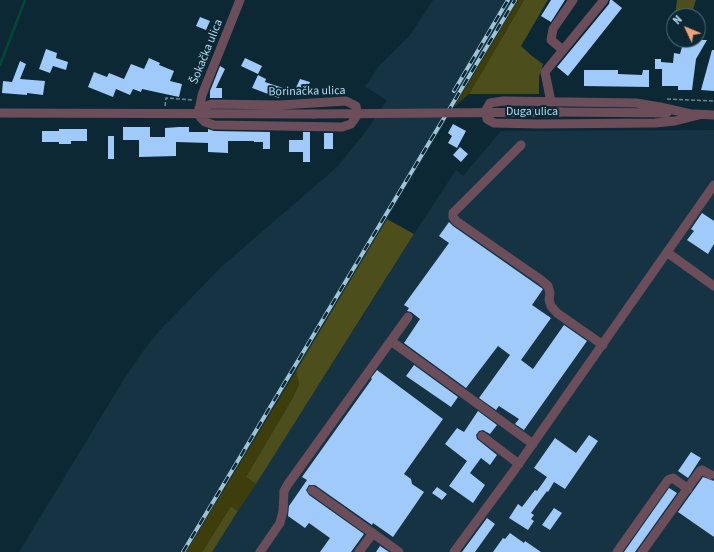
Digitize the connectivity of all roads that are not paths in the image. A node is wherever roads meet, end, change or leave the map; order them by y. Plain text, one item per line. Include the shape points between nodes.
1 (240, 0) edge
2 (573, 0) edge
3 (603, 0) edge
4 (563, 50) junction
5 (551, 102) junction
6 (199, 111) junction
7 (560, 112) joint
8 (0, 113) edge
9 (695, 115) junction
10 (714, 115) edge
11 (521, 145) dead end
12 (714, 185) edge
13 (668, 253) junction
14 (714, 286) edge
15 (408, 317) dead end
16 (391, 341) junction
17 (603, 345) junction
18 (482, 436) dead end
19 (533, 444) junction
20 (519, 464) junction
21 (714, 465) edge
22 (712, 477) edge
23 (688, 489) junction
24 (312, 490) dead end
25 (373, 533) junction
26 (260, 552) edge
27 (359, 552) edge
28 (399, 552) edge
29 (454, 552) edge
30 (617, 552) edge
31 (642, 552) edge

1 - 6 street, Šokačka ulica via 202,95
2 - 4 street via 553,29 551,40
3 - 4 street
4 - 5 street via 545,72
5 - 9 street, Duga ulica via 636,103
5 - 9 street, Duga ulica via 495,102 490,103 486,114 494,123 539,124 675,122
6 - 6 street, Borinačka ulica via 205,122 214,125 342,127 351,124 357,112 356,106 346,101 280,105 212,104
6 - 7 street, Borinačka ulica, bridge via 314,114
6 - 8 street, Borinačka ulica
7 - 9 street, Duga ulica via 654,112
9 - 10 street, Duga ulica
11 - 17 street via 453,214 453,217 541,280 548,286 551,306
12 - 13 street
13 - 14 street
13 - 17 street
15 - 16 street
16 - 19 street
16 - 26 street via 288,484 284,491 280,523
17 - 19 street
18 - 20 street
19 - 20 street
20 - 29 street
21 - 22 street
22 - 23 street via 702,470
23 - 30 street via 673,478 668,480
23 - 31 street
24 - 25 street
25 - 27 street
25 - 28 street

